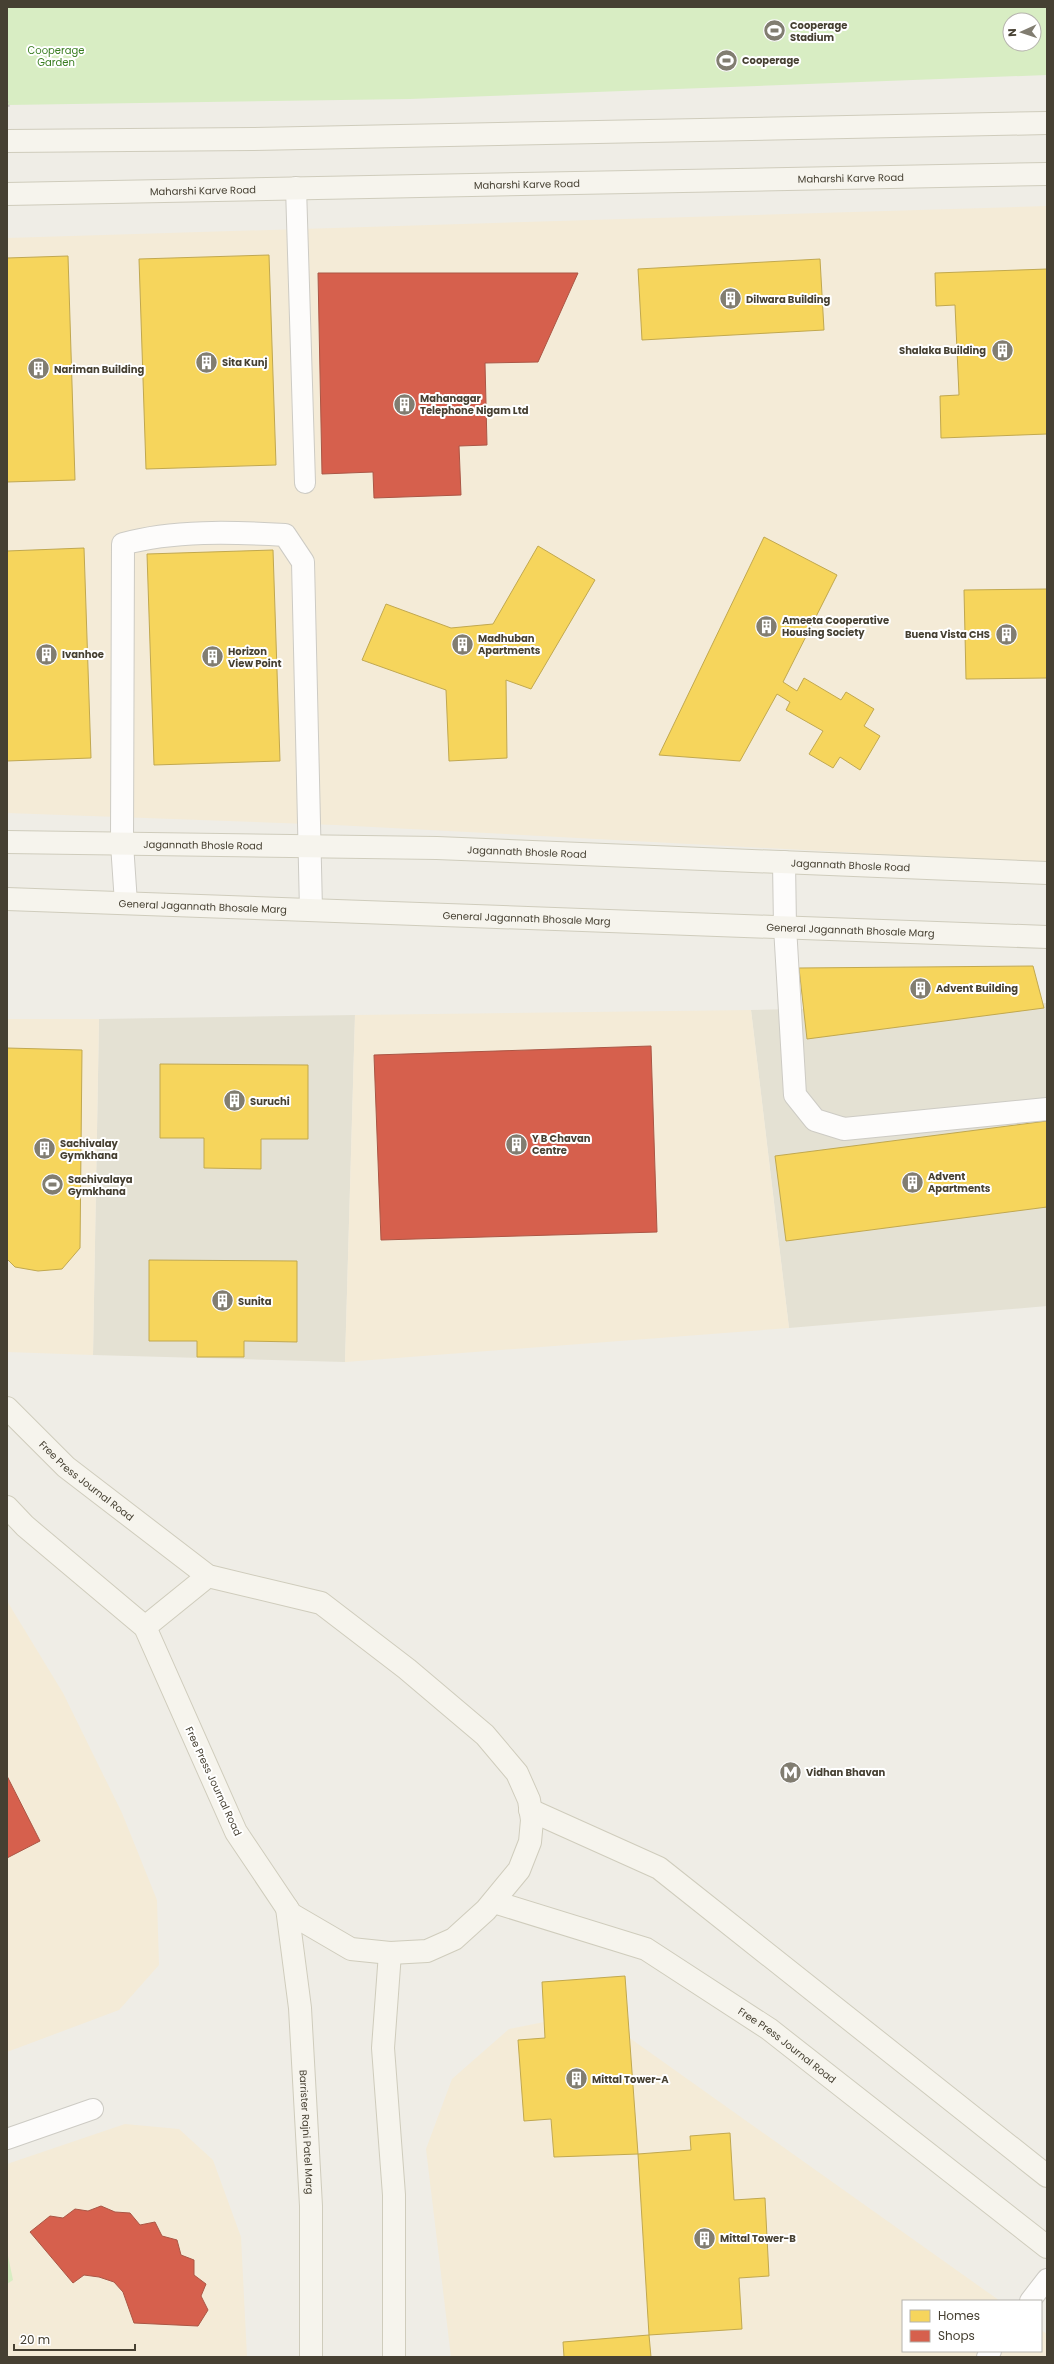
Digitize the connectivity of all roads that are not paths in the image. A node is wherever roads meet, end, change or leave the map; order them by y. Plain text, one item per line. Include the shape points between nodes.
1 (1047, 123) edge
2 (7, 141) edge
3 (1047, 174) edge
4 (296, 187) junction
5 (7, 194) edge
6 (305, 483) dead end
7 (7, 842) edge
8 (122, 844) junction
9 (310, 846) junction
10 (784, 862) junction
11 (1047, 873) edge
12 (7, 899) edge
13 (126, 904) junction
14 (311, 910) junction
15 (785, 927) junction
16 (1047, 937) edge
17 (1047, 1109) edge
18 (7, 1408) edge
19 (7, 1507) edge
20 (208, 1576) junction
21 (145, 1627) junction
22 (530, 1810) junction
23 (494, 1902) junction
24 (287, 1908) junction
25 (390, 1953) junction
26 (93, 2109) dead end
27 (7, 2139) edge
28 (1047, 2176) edge
29 (1047, 2247) edge
30 (1047, 2279) edge
31 (1031, 2300) edge
32 (311, 2357) edge
33 (394, 2357) edge

1 - 2 street via 252,139
3 - 4 street, Maharshi Karve Road
4 - 5 street, Maharshi Karve Road
4 - 6 lane
7 - 8 street, Jagannath Bhosle Road
8 - 9 street, Jagannath Bhosle Road
8 - 9 street via 123,544 142,539 237,532 285,535 303,562
8 - 13 street
9 - 10 street, Jagannath Bhosle Road via 437,848
9 - 14 street
10 - 11 street, Jagannath Bhosle Road
10 - 15 street
12 - 13 street, General Jagannath Bhosale Marg
13 - 14 street, General Jagannath Bhosale Marg
14 - 15 street, General Jagannath Bhosale Marg
15 - 16 street, General Jagannath Bhosale Marg
15 - 17 street via 795,1095 815,1120 844,1129
18 - 20 street, Free Press Journal Road via 66,1466
19 - 21 street, Free Press Journal Road via 25,1526
20 - 21 street
20 - 22 street, Free Press Journal Road via 321,1603 348,1622 484,1735 517,1773 529,1800
21 - 24 street, Free Press Journal Road via 236,1832
22 - 23 street, Free Press Journal Road via 530,1842 519,1870
22 - 28 street via 659,1868
23 - 25 street, Free Press Journal Road via 454,1939 427,1951
23 - 29 street, Free Press Journal Road via 646,1949 769,2029
24 - 25 street, Free Press Journal Road via 291,1914 351,1949
24 - 32 street, Barrister Rajni Patel Marg via 300,2008 311,2198
25 - 33 street via 383,2048 394,2195
26 - 27 lane
30 - 31 lane

